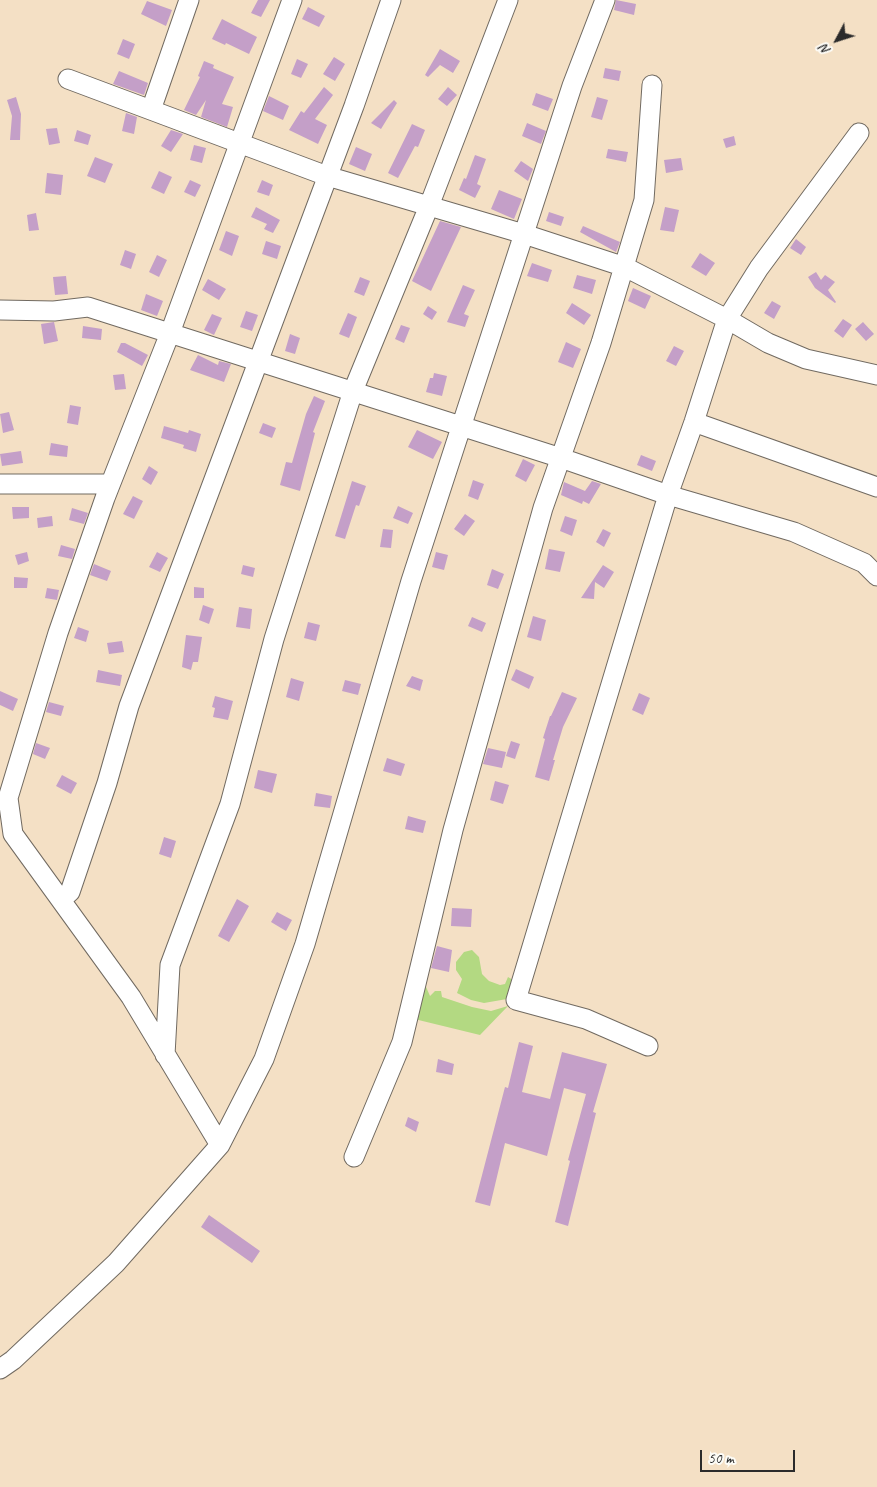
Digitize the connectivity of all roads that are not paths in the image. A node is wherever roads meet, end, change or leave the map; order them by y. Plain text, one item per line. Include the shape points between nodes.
1 (189, 0) edge
2 (292, 0) edge
3 (391, 0) edge
4 (508, 0) edge
5 (605, 0) edge
6 (68, 79) dead end
7 (652, 85) dead end
8 (151, 110) junction
9 (859, 133) dead end
10 (239, 143) junction
11 (327, 176) junction
12 (429, 206) junction
13 (524, 234) junction
14 (625, 267) junction
15 (0, 310) edge
16 (727, 319) junction
17 (170, 333) junction
18 (257, 360) junction
19 (877, 375) edge
20 (353, 391) junction
21 (694, 422) junction
22 (462, 427) junction
23 (560, 458) junction
24 (0, 484) edge
25 (110, 484) junction
26 (877, 487) edge
27 (668, 495) junction
28 (877, 576) edge
29 (61, 900) junction
30 (648, 1046) dead end
31 (165, 1055) junction
32 (220, 1145) junction
33 (354, 1157) dead end
34 (0, 1369) edge

1 - 8 street
2 - 10 street
3 - 11 street
4 - 12 street
5 - 13 street via 572,86
6 - 8 street
7 - 14 street via 644,200
8 - 10 street
9 - 16 street via 758,268
10 - 11 street
10 - 17 street
11 - 12 street
11 - 18 street
12 - 13 street
12 - 20 street
13 - 14 street
13 - 22 street
14 - 16 street
14 - 23 street
15 - 17 street via 54,311 88,307
16 - 19 street via 768,343 806,359
16 - 21 street
17 - 18 street
17 - 25 street
18 - 20 street
18 - 29 street via 129,706 70,892
20 - 22 street
20 - 31 street via 274,639 230,804 170,965
21 - 26 street
21 - 27 street
22 - 23 street
22 - 32 street via 411,581 305,944 264,1059
23 - 27 street
23 - 33 street via 452,830 402,1042
24 - 25 street
25 - 29 street via 58,633 8,798 13,834
27 - 28 street via 794,532 864,563
27 - 30 street via 516,1000 586,1019
29 - 31 street via 131,998
31 - 32 street
32 - 34 street via 116,1263 14,1360

